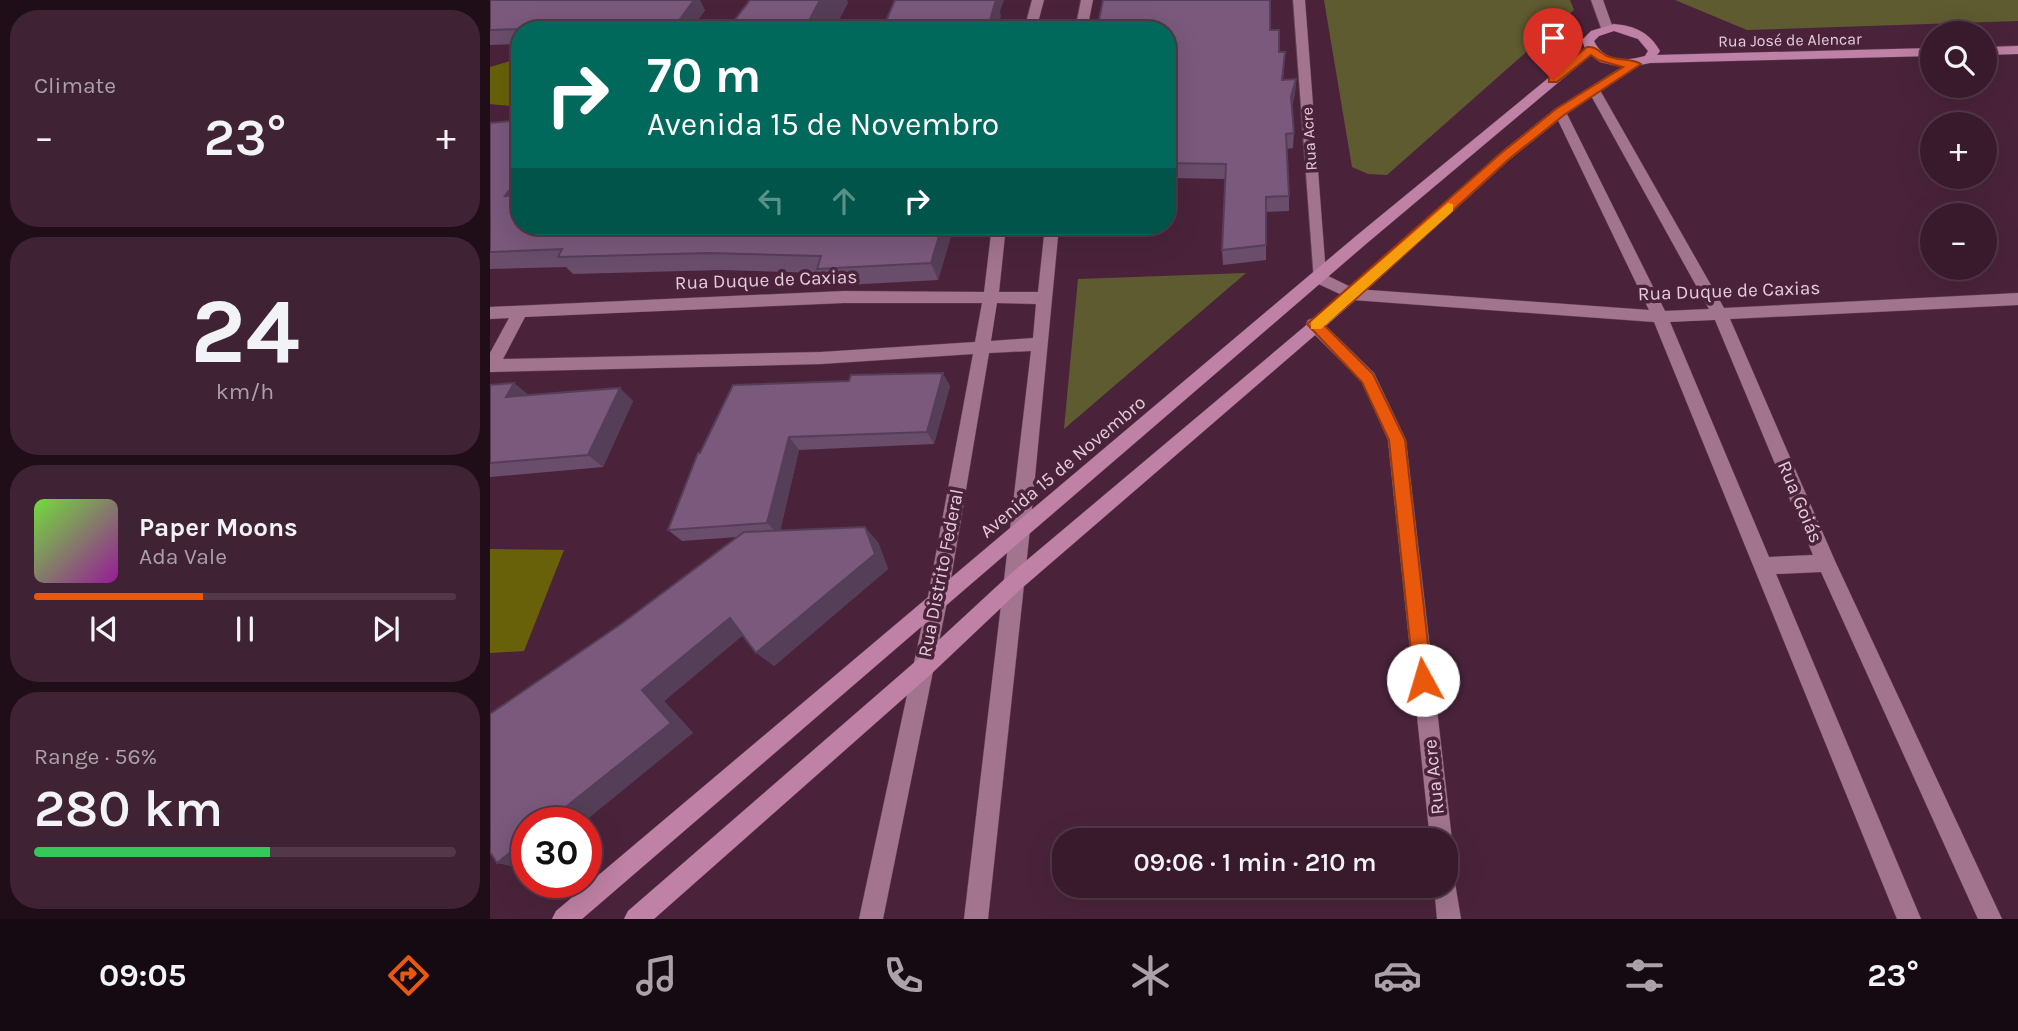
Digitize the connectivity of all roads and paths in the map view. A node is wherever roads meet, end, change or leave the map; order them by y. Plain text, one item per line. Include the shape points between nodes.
1 (1038, 0) edge
2 (1087, 0) edge
3 (1299, 0) edge
4 (1597, 0) edge
5 (1033, 21) edge
6 (1083, 21) edge
7 (1607, 28) junction
8 (1591, 49) junction
9 (2018, 50) edge
10 (1997, 51) edge
11 (1920, 52) edge
12 (1642, 62) junction
13 (1595, 92) junction
14 (1560, 112) junction
15 (998, 235) edge
16 (1051, 235) edge
17 (1319, 278) junction
18 (1353, 294) junction
19 (991, 296) junction
20 (1043, 298) junction
21 (2018, 299) edge
22 (520, 311) junction
23 (490, 313) edge
24 (1720, 314) junction
25 (1660, 317) junction
26 (1314, 324) junction
27 (1038, 344) junction
28 (981, 350) junction
29 (491, 366) edge
30 (1021, 529) junction
31 (1826, 563) junction
32 (1764, 566) junction
33 (1015, 582) junction
34 (937, 602) junction
35 (923, 668) junction
36 (1440, 828) edge
37 (1447, 898) edge
38 (564, 919) edge
39 (636, 919) edge
40 (870, 919) edge
41 (976, 919) edge
42 (1449, 919) edge
43 (1909, 919) edge
44 (1990, 919) edge

1 - 5 street
2 - 6 street
3 - 17 street, Rua Acre
4 - 7 street
7 - 8 main road, Avenida 15 de Novembro via 1594,32 1588,40
7 - 12 main road via 1639,33 1650,42 1654,51
8 - 12 main road via 1618,63
8 - 17 main road, Avenida 15 de Novembro
9 - 10 main road
11 - 12 main road, Rua José de Alencar
12 - 13 main road
13 - 14 main road
13 - 24 street, Rua Goiás
14 - 18 main road
14 - 25 street
15 - 19 street, Rua Distrito Federal
16 - 20 street
17 - 18 street, Rua Duque de Caxias
17 - 30 main road, Avenida 15 de Novembro
18 - 25 street, Rua Duque de Caxias
18 - 26 main road
19 - 20 street, Rua Duque de Caxias
19 - 22 street, Rua Duque de Caxias via 844,297
19 - 28 street, Rua Distrito Federal
20 - 27 street
21 - 24 street, Rua Duque de Caxias
22 - 23 street, Rua Duque de Caxias
22 - 29 street
24 - 25 street, Rua Duque de Caxias
24 - 31 street, Rua Goiás
25 - 32 street
26 - 33 main road
26 - 36 street, Rua Acre via 1368,378 1397,440
27 - 28 street
27 - 30 street
28 - 29 street
28 - 34 street, Rua Distrito Federal
30 - 33 street
30 - 34 main road, Avenida 15 de Novembro
31 - 32 street
31 - 44 street, Rua Goiás
32 - 43 street
33 - 35 main road
33 - 41 street
34 - 35 street, Rua Distrito Federal
34 - 38 main road, Avenida 15 de Novembro
35 - 39 main road
35 - 40 street, Rua Distrito Federal
37 - 42 street

